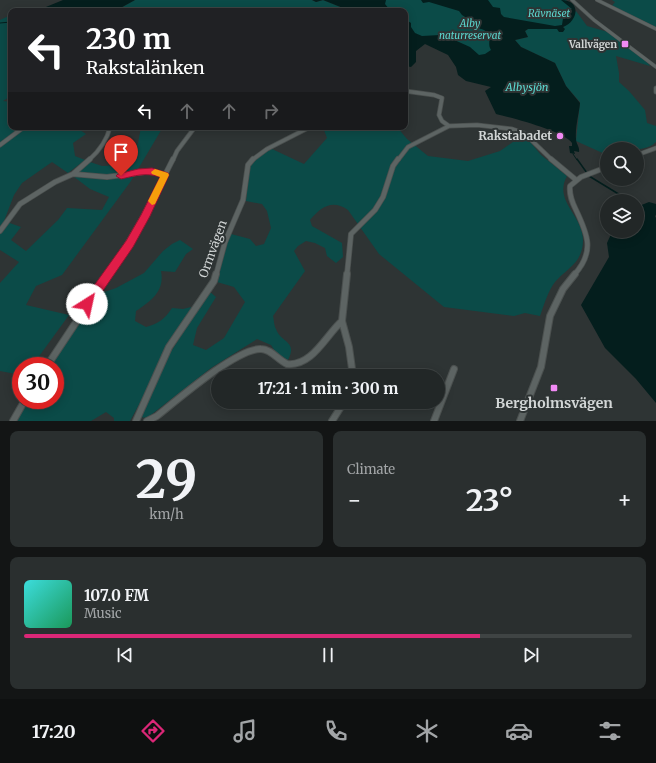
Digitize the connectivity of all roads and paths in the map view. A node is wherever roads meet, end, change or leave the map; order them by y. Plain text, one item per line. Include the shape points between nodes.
1 (572, 0) edge
2 (597, 0) edge
3 (656, 29) edge
4 (655, 65) edge
5 (656, 88) edge
6 (408, 92) edge
7 (656, 92) edge
8 (449, 126) junction
9 (20, 130) edge
10 (109, 130) edge
11 (193, 130) edge
12 (304, 130) edge
13 (0, 145) edge
14 (656, 148) edge
15 (644, 152) edge
16 (600, 170) edge
17 (73, 174) junction
18 (165, 175) junction
19 (575, 179) junction
20 (0, 231) edge
21 (342, 321) junction
22 (53, 357) edge
23 (352, 369) edge
24 (454, 369) dead end
25 (20, 409) edge
26 (340, 409) edge
27 (13, 421) edge
28 (136, 421) edge
29 (147, 421) edge
30 (332, 421) edge
31 (434, 421) edge
32 (520, 421) edge

1 - 4 street
2 - 3 street
5 - 7 street
6 - 8 street via 436,94 442,98 440,115 442,121
8 - 19 street via 477,125 524,133
8 - 21 street via 408,147 392,166 383,197 372,214 351,234
9 - 13 street
10 - 17 street via 99,151
11 - 18 street
12 - 28 street, Ormvägen via 255,156 249,164 243,200 225,242 214,281 169,347
14 - 15 street
16 - 19 street
17 - 18 street via 107,177 152,171
17 - 20 street via 20,204
18 - 22 street via 129,244
19 - 32 street via 568,189 569,196 585,227 588,253 563,288 550,318 541,368
21 - 23 street
21 - 29 street via 313,354 298,364 285,365 268,350 254,350 216,371
24 - 31 street
25 - 27 street
26 - 30 street

